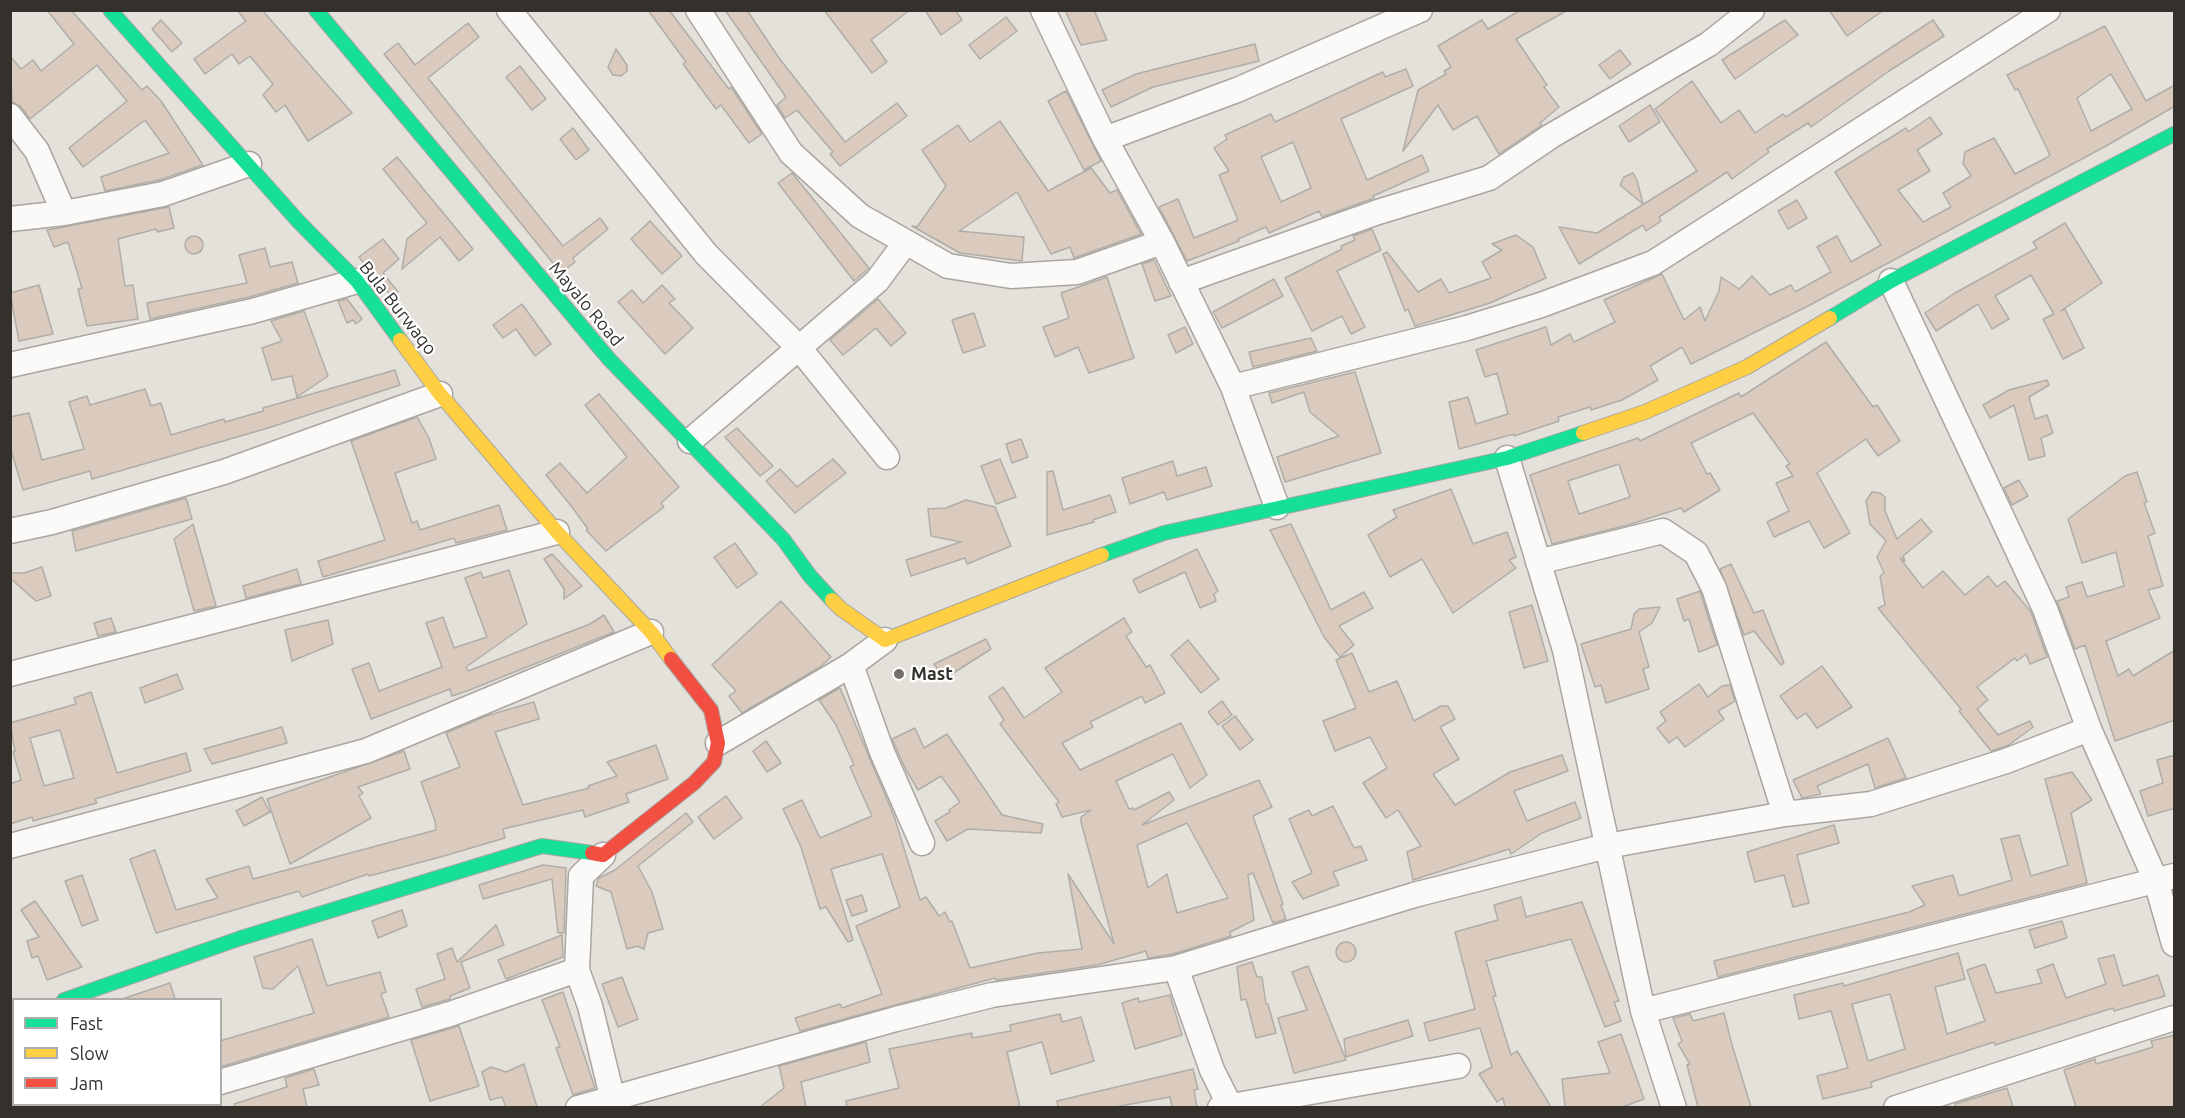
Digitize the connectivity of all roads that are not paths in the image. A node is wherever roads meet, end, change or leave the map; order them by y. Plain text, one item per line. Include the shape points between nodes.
1 (110, 10) edge
2 (316, 10) edge
3 (509, 10) edge
4 (698, 10) edge
5 (1043, 10) edge
6 (1420, 10) edge
7 (1752, 10) edge
8 (2048, 10) edge
9 (10, 116) edge
10 (2175, 134) edge
11 (1105, 139) junction
12 (249, 164) junction
13 (64, 213) junction
14 (10, 219) edge
15 (906, 242) junction
16 (1162, 242) junction
17 (357, 281) junction
18 (1891, 281) junction
19 (1181, 282) junction
20 (800, 349) junction
21 (10, 365) edge
22 (1233, 387) junction
23 (440, 394) junction
24 (690, 441) junction
25 (887, 457) dead end
26 (1507, 458) junction
27 (1277, 507) junction
28 (10, 531) edge
29 (557, 532) junction
30 (1538, 562) junction
31 (651, 632) junction
32 (885, 640) junction
33 (851, 665) junction
34 (10, 674) edge
35 (2089, 729) junction
36 (718, 743) junction
37 (1785, 814) junction
38 (922, 843) dead end
39 (10, 846) edge
40 (1607, 846) junction
41 (603, 855) junction
42 (2165, 879) edge
43 (2175, 944) edge
44 (1176, 968) junction
45 (577, 970) junction
46 (67, 998) edge
47 (1643, 1011) junction
48 (2175, 1018) edge
49 (1458, 1066) dead end
50 (222, 1081) edge
51 (615, 1102) edge
52 (1225, 1106) edge
53 (578, 1107) edge
54 (1674, 1107) edge
55 (1896, 1107) edge

1 - 12 street, Bula Burwaqo
2 - 24 street, Mayalo Road via 609,359
3 - 20 street via 706,254
4 - 15 street via 791,153 860,216
5 - 11 street
6 - 11 street via 1237,90
7 - 19 street via 1709,44 1551,136 1489,178 1377,212
8 - 22 street via 1653,263 1467,328
9 - 13 street via 37,151
10 - 18 street
11 - 16 street
12 - 13 street via 163,194
12 - 17 street, Bula Burwaqo
13 - 14 street
15 - 16 street via 948,266 1011,276 1077,272
15 - 20 street via 877,281
16 - 19 street
17 - 21 street via 253,311
17 - 23 street, Bula Burwaqo
18 - 26 street via 1747,367 1645,412
18 - 35 street via 2045,609
19 - 22 street
20 - 24 street
20 - 25 street
22 - 27 street
23 - 28 street via 224,472
23 - 29 street, Bula Burwaqo
24 - 32 street, Mayalo Road via 783,539 841,609
26 - 27 street
26 - 30 street
27 - 32 street via 1164,533
29 - 31 street, Bula Burwaqo
29 - 34 street
30 - 37 street via 1663,531 1696,553 1713,588
30 - 40 street via 1565,650
31 - 36 street, Bula Burwaqo via 711,710
31 - 39 street via 366,750
32 - 33 street
33 - 36 street
33 - 38 street via 882,752
35 - 37 street via 2006,761 1871,804
35 - 42 street
36 - 41 street via 714,762 694,783
37 - 40 street
40 - 44 street via 1414,895
40 - 47 street
41 - 45 street via 581,876
41 - 46 street via 542,846 241,938
42 - 43 street
42 - 47 street
44 - 51 street via 992,995
44 - 52 street
45 - 50 street via 450,1014
45 - 51 street
47 - 54 street
48 - 55 street
49 - 52 street
51 - 53 street

